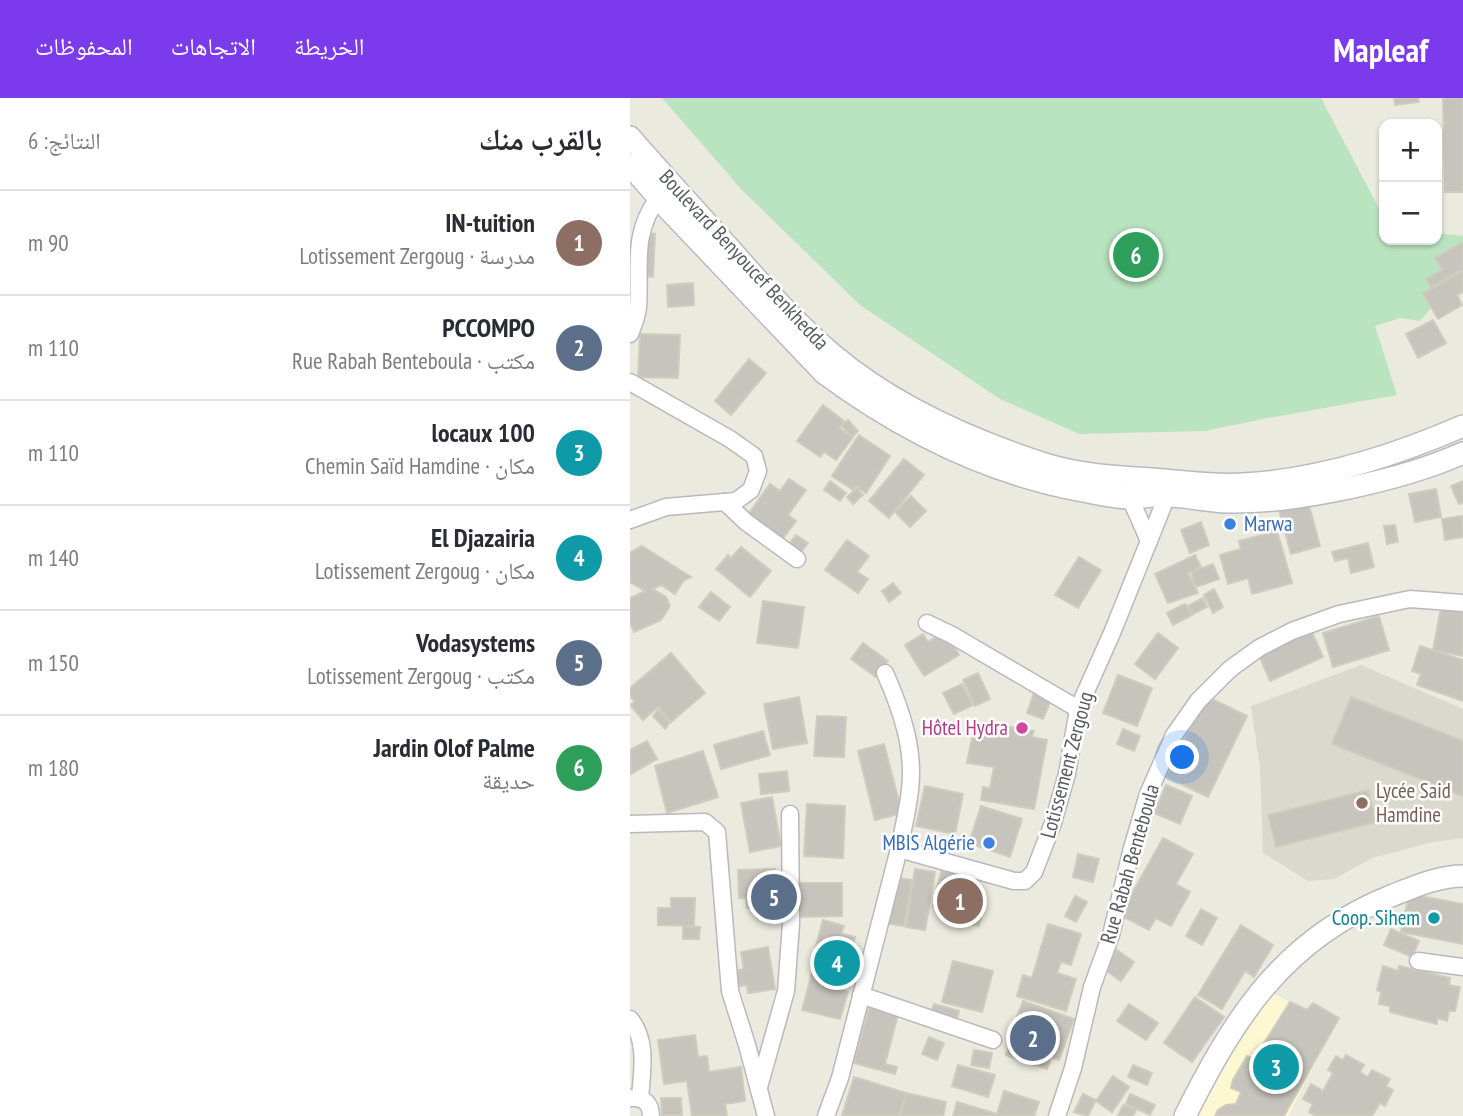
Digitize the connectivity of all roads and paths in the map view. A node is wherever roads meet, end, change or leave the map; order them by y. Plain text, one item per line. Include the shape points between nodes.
1 (630, 137) edge
2 (630, 165) edge
3 (658, 198) junction
4 (630, 334) edge
5 (630, 382) edge
6 (1463, 426) edge
7 (1463, 453) edge
8 (1167, 496) junction
9 (1130, 498) junction
10 (724, 502) junction
11 (630, 520) edge
12 (1149, 541) junction
13 (797, 559) dead end
14 (1463, 603) edge
15 (927, 623) dead end
16 (885, 673) dead end
17 (1078, 709) junction
18 (790, 814) dead end
19 (630, 824) edge
20 (899, 849) junction
21 (1463, 876) edge
22 (1418, 961) dead end
23 (1463, 967) edge
24 (861, 995) junction
25 (630, 1019) edge
26 (993, 1040) dead end
27 (759, 1087) junction
28 (635, 1098) edge
29 (651, 1116) edge
30 (766, 1116) edge
31 (826, 1116) edge
32 (1057, 1116) edge
33 (1185, 1116) edge

1 - 6 main road, Boulevard Benyoucef Benkhedda via 754,276 832,354 932,418 1050,466 1109,476 1242,484 1338,469
2 - 3 main road, Boulevard Benyoucef Benkhedda
3 - 4 street via 640,232 638,310
3 - 9 main road, Boulevard Benyoucef Benkhedda via 824,373 853,395 951,449 1008,472 1057,487
5 - 10 street via 754,456 758,471 751,490 736,501
7 - 8 main road, Boulevard Benyoucef Benkhedda via 1380,480 1321,492 1230,502
8 - 9 main road, Boulevard Benyoucef Benkhedda
8 - 12 street, Lotissement Zergoug
9 - 12 street
10 - 11 street via 666,507
10 - 13 street
12 - 17 street, Lotissement Zergoug
14 - 32 street, Rue Rabah Benteboula via 1410,599 1339,614 1292,631 1230,669 1198,701 1174,735 1148,794
15 - 17 street
16 - 20 street via 901,709 909,752 911,788
17 - 20 street, Lotissement Zergoug via 1053,823 1034,872 1025,881
18 - 27 street via 791,925 786,991
19 - 27 street via 705,822 717,832 730,991
20 - 24 street
21 - 33 main road via 1429,881 1365,907 1298,951 1271,976 1205,1076
22 - 23 street
24 - 26 street
24 - 31 street
25 - 28 street via 642,1043
27 - 30 street
28 - 29 street via 649,1105

